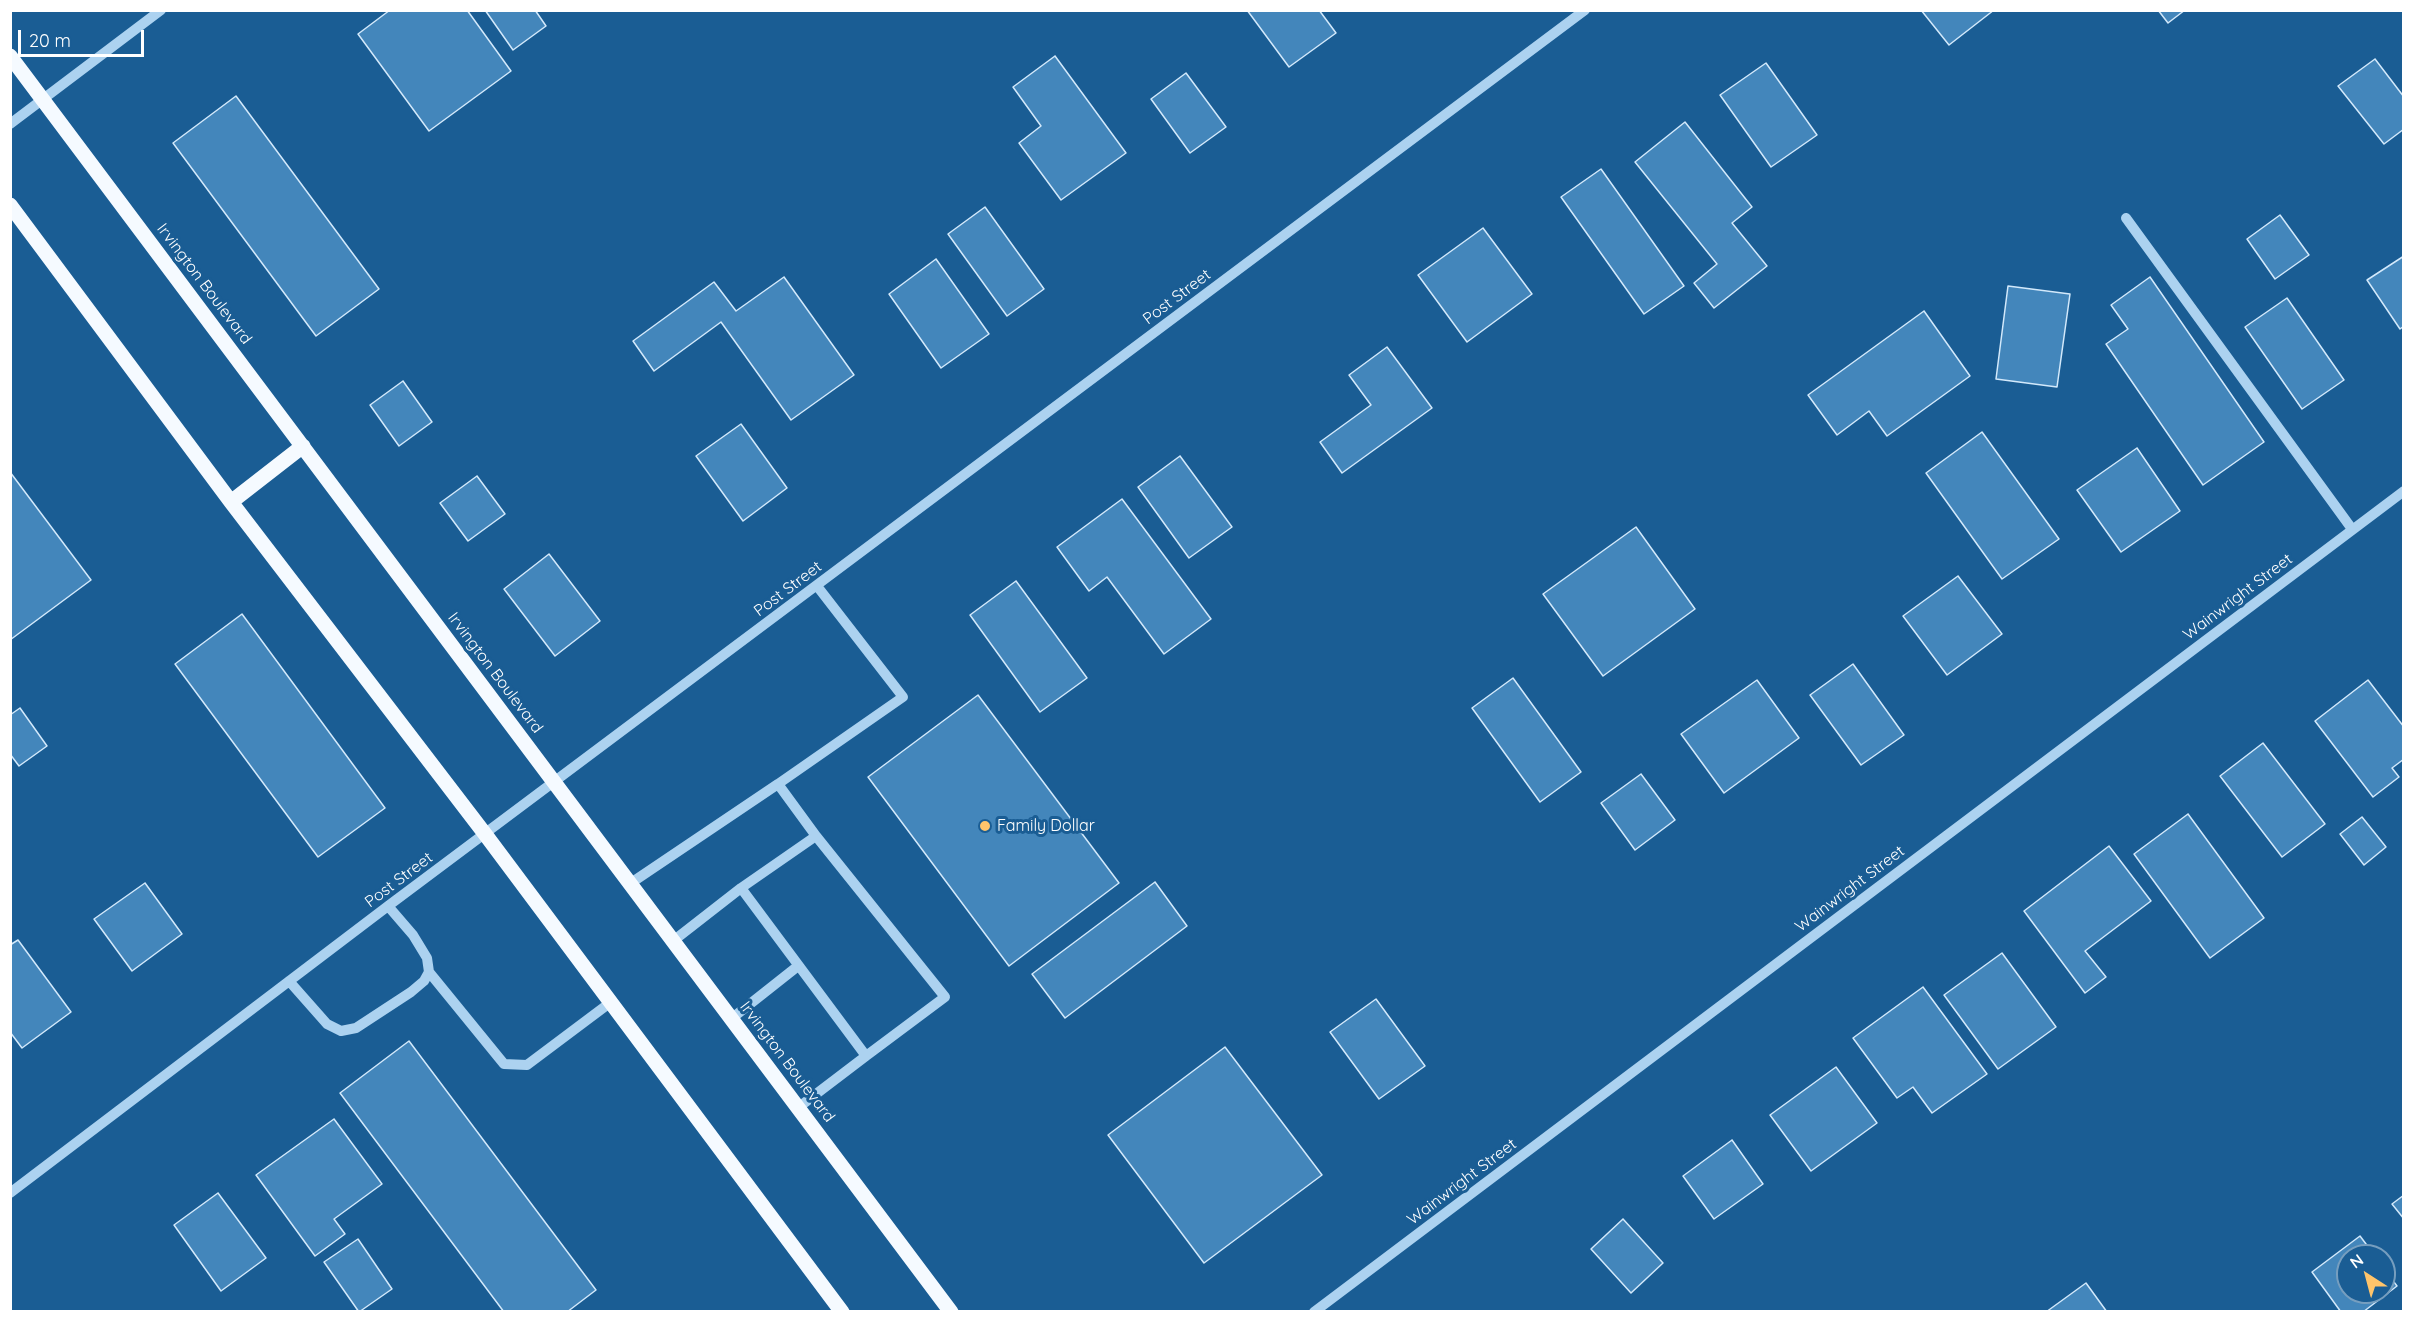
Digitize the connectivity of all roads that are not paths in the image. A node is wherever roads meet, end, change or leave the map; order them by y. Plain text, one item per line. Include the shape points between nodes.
1 (161, 10) edge
2 (1585, 10) edge
3 (10, 56) edge
4 (43, 99) junction
5 (10, 124) edge
6 (10, 205) edge
7 (2126, 218) dead end
8 (303, 446) junction
9 (2403, 491) edge
10 (231, 502) junction
11 (2352, 529) junction
12 (817, 586) junction
13 (555, 782) junction
14 (778, 784) junction
15 (485, 834) junction
16 (816, 836) junction
17 (631, 883) junction
18 (741, 888) junction
19 (388, 906) junction
20 (673, 941) junction
21 (798, 966) junction
22 (429, 972) junction
23 (289, 981) junction
24 (611, 1002) junction
25 (731, 1018) junction
26 (866, 1056) junction
27 (799, 1107) junction
28 (10, 1193) edge
29 (842, 1311) edge
30 (951, 1311) edge
31 (1314, 1311) edge

1 - 4 street
2 - 12 street, Post Street
3 - 4 main road, Irvington Boulevard
4 - 5 street
4 - 8 main road, Irvington Boulevard
6 - 10 main road
7 - 11 street
8 - 10 main road
8 - 13 main road, Irvington Boulevard
9 - 11 street, Wainwright Street
10 - 15 main road
11 - 31 street, Wainwright Street
12 - 13 street, Post Street
12 - 14 street via 903,697
13 - 15 street, Post Street
13 - 17 main road, Irvington Boulevard
14 - 16 street
14 - 17 street
15 - 19 street, Post Street
15 - 24 main road
16 - 18 street
16 - 26 street via 945,997
17 - 20 main road, Irvington Boulevard
18 - 20 street
18 - 21 street
19 - 22 street via 413,935 427,958
19 - 23 street, Post Street
20 - 25 main road, Irvington Boulevard
21 - 25 street
21 - 26 street
22 - 23 street via 411,992 356,1028 341,1031 327,1024
22 - 24 street via 504,1064 527,1065
23 - 28 street, Post Street
24 - 29 main road
25 - 27 main road, Irvington Boulevard
26 - 27 street
27 - 30 main road, Irvington Boulevard

